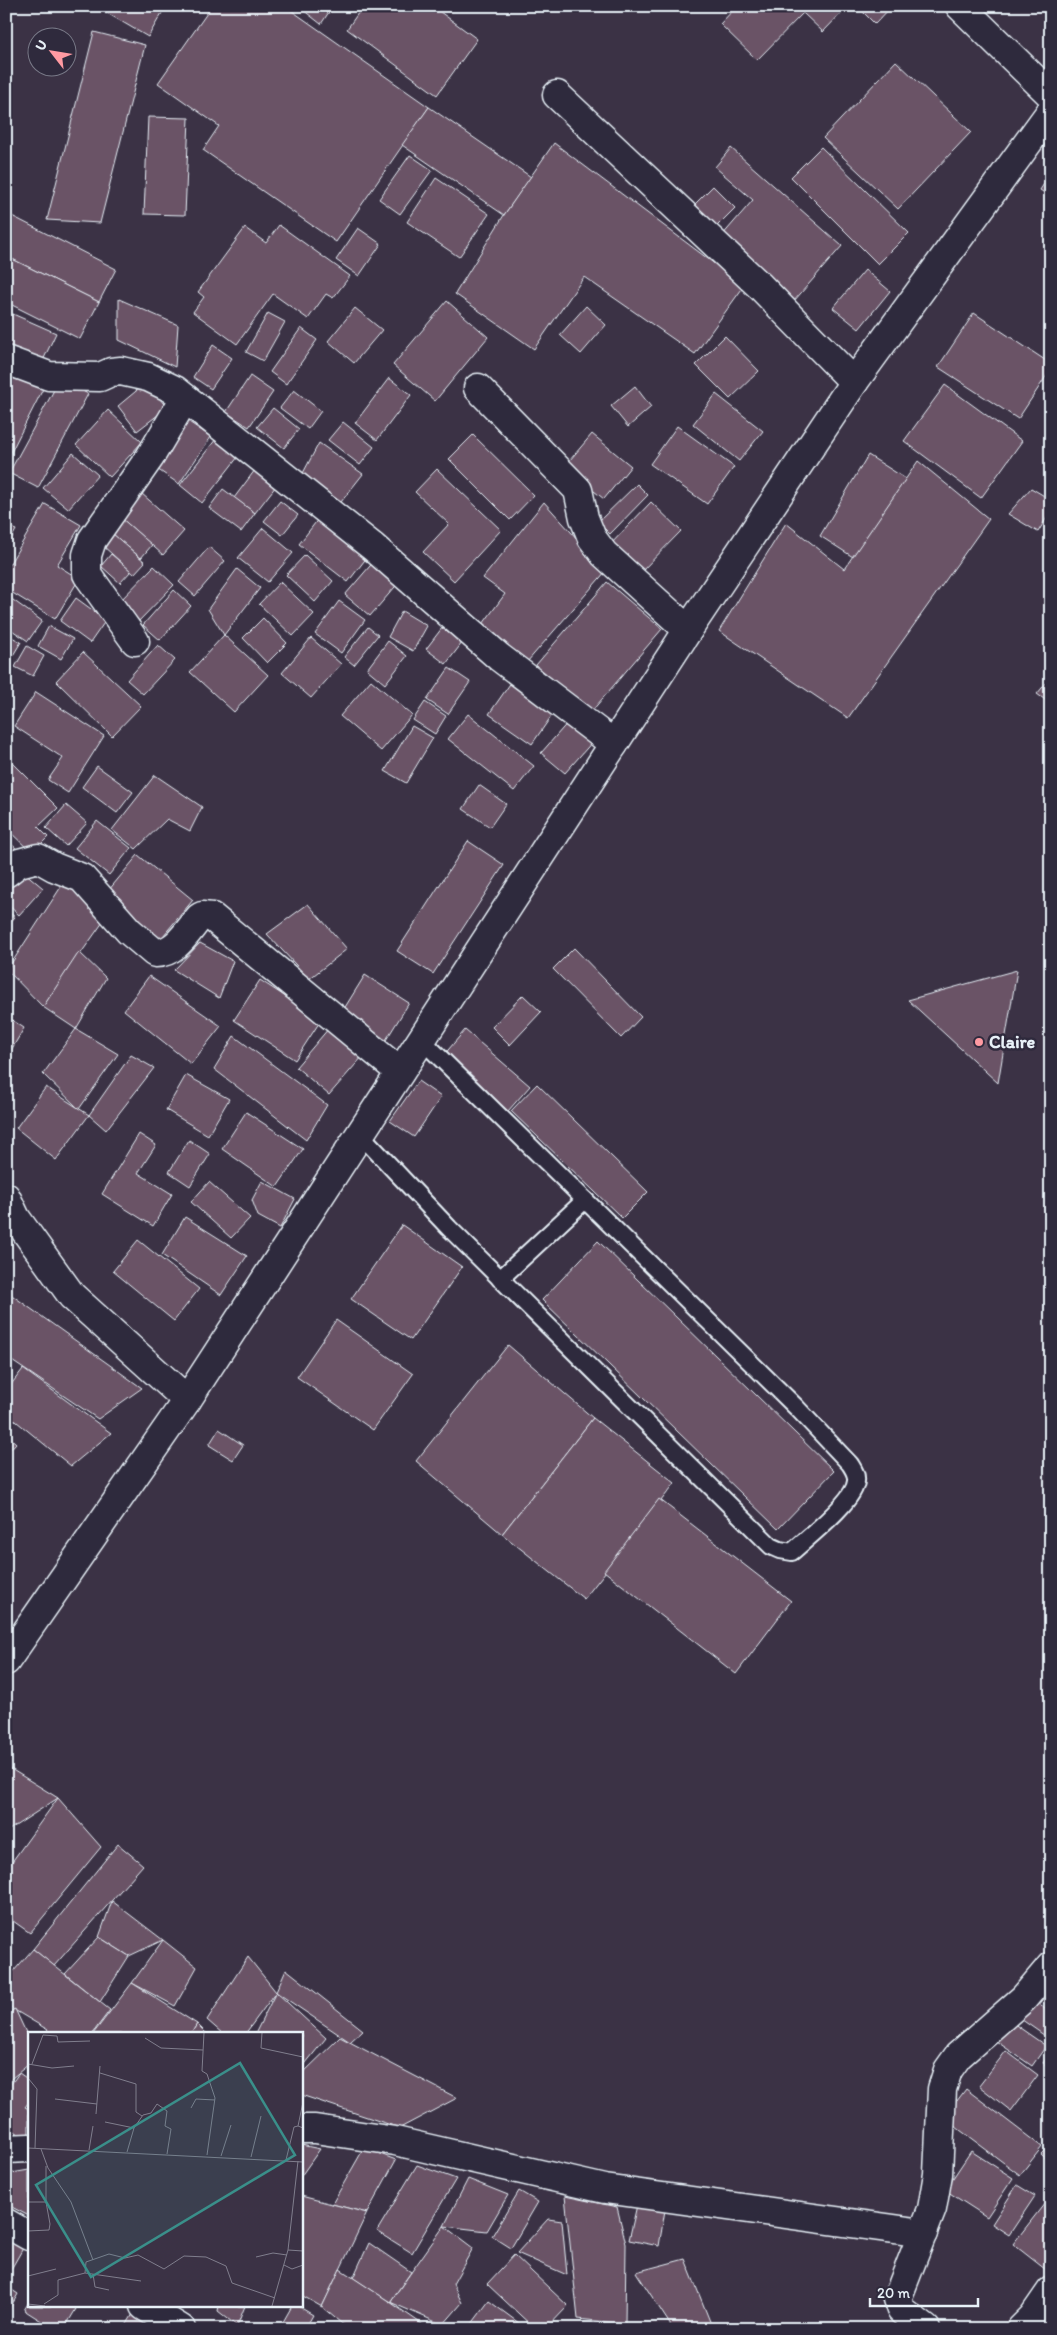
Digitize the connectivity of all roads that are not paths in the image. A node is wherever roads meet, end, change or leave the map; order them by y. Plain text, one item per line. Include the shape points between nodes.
1 (960, 6) edge
2 (557, 95) dead end
3 (1051, 95) edge
4 (1051, 111) edge
5 (6, 360) edge
6 (854, 382) junction
7 (478, 388) dead end
8 (185, 398) junction
9 (688, 630) junction
10 (135, 641) dead end
11 (614, 744) junction
12 (6, 873) edge
13 (422, 1040) junction
14 (400, 1072) junction
15 (360, 1134) junction
16 (586, 1200) junction
17 (10, 1215) edge
18 (500, 1279) junction
19 (187, 1400) junction
20 (6, 1662) edge
21 (1051, 1966) edge
22 (302, 2129) edge
23 (28, 2148) edge
24 (6, 2149) edge
25 (6, 2222) edge
26 (923, 2233) junction
27 (28, 2235) edge
28 (1047, 2302) edge
29 (147, 2308) edge
30 (181, 2329) edge
31 (926, 2329) edge
32 (1022, 2329) edge

1 - 3 street
2 - 6 street via 760,286
4 - 6 street
5 - 8 street via 49,376 100,377 121,371 148,377 176,390
6 - 9 street
7 - 9 street via 578,490 592,538 604,554
8 - 10 street via 150,457 92,540 87,555 87,574
8 - 11 street via 373,547 499,657
9 - 11 street
11 - 13 street
12 - 14 street via 27,859 38,858 82,878 129,931 155,954 167,952 175,946 198,918 212,917
13 - 14 street
13 - 16 lane
14 - 15 street
15 - 18 lane
15 - 19 street
16 - 18 lane
16 - 18 lane via 797,1408 853,1468 856,1481 850,1496 792,1552 780,1550 762,1538
17 - 19 street via 72,1296
19 - 20 street
21 - 26 street via 1024,1998 958,2056 948,2070 941,2098 938,2174 932,2209
22 - 26 street via 395,2141 605,2189
23 - 24 street
25 - 27 street
26 - 31 street via 896,2299 900,2310
28 - 32 street
29 - 30 street

